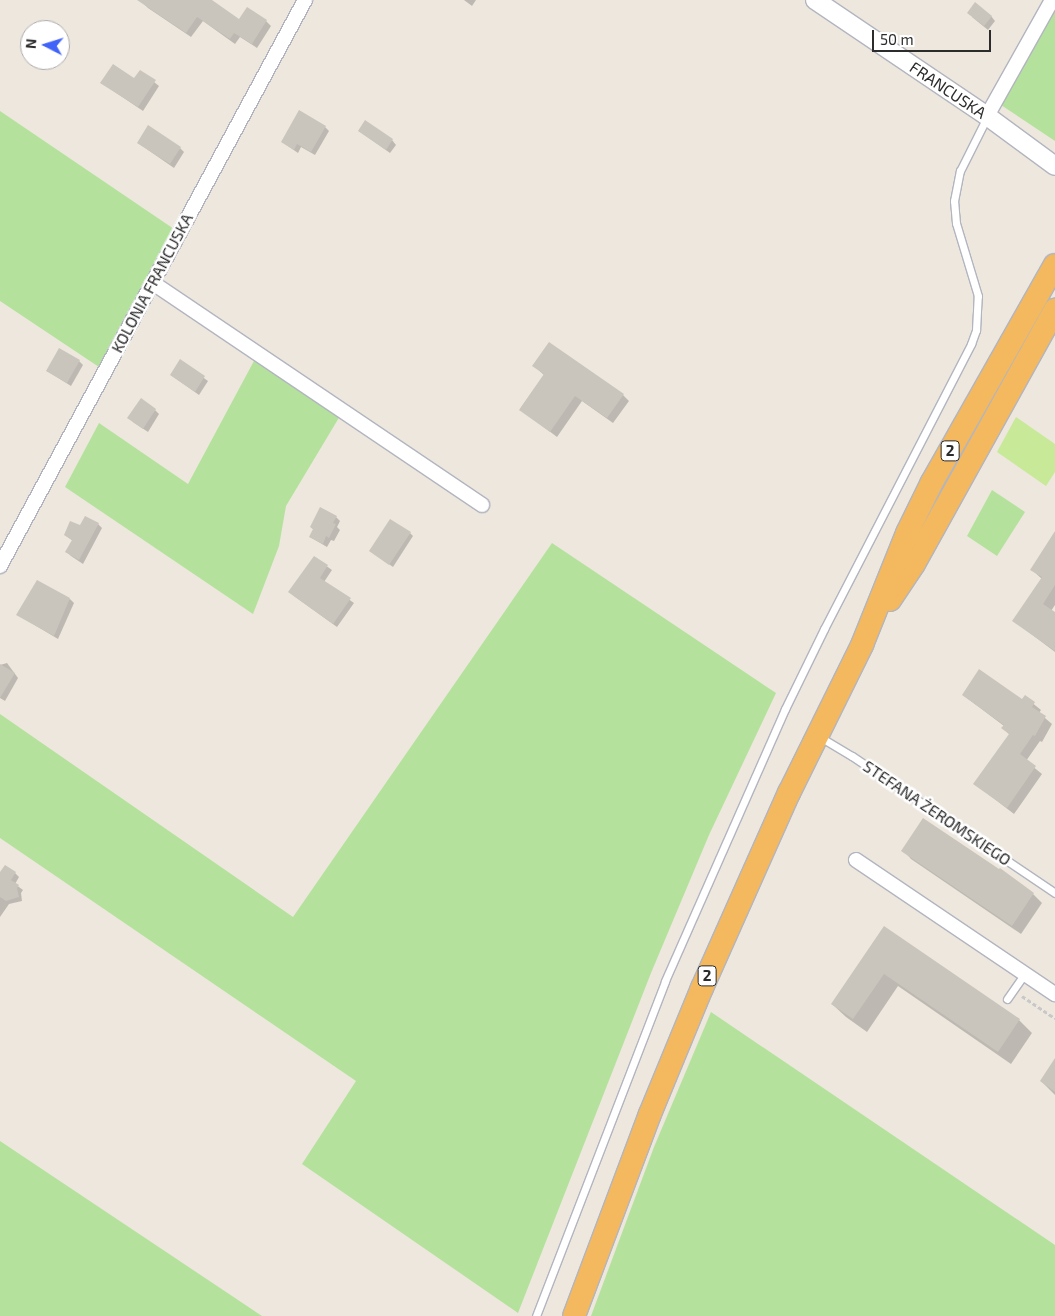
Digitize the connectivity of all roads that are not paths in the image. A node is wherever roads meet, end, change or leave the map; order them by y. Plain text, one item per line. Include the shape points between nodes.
1 (305, 0) edge
2 (815, 0) edge
3 (1052, 0) edge
4 (987, 116) junction
5 (1055, 166) edge
6 (1055, 265) edge
7 (153, 283) junction
8 (1055, 310) edge
9 (482, 505) dead end
10 (0, 566) edge
11 (862, 645) junction
12 (817, 735) junction
13 (856, 860) dead end
14 (1055, 894) edge
15 (1025, 973) junction
16 (1055, 994) edge
17 (1007, 1000) dead end
18 (536, 1316) edge
19 (574, 1316) edge

1 - 7 street, KOLONIA FRANCUSKA
2 - 4 street, FRANCUSKA
3 - 4 street
4 - 5 street, FRANCUSKA
4 - 18 lane via 960,171 954,201 956,222 978,296 972,344 785,709 665,981
6 - 11 highway, 2 via 928,491 907,533
7 - 9 street
7 - 10 street, KOLONIA FRANCUSKA
8 - 11 highway, 2 via 914,564
11 - 12 highway, 2
12 - 14 lane, STEFANA ŻEROMSKIEGO
12 - 19 highway, 2 via 687,1024 632,1159
13 - 15 street
15 - 16 street
15 - 17 lane

